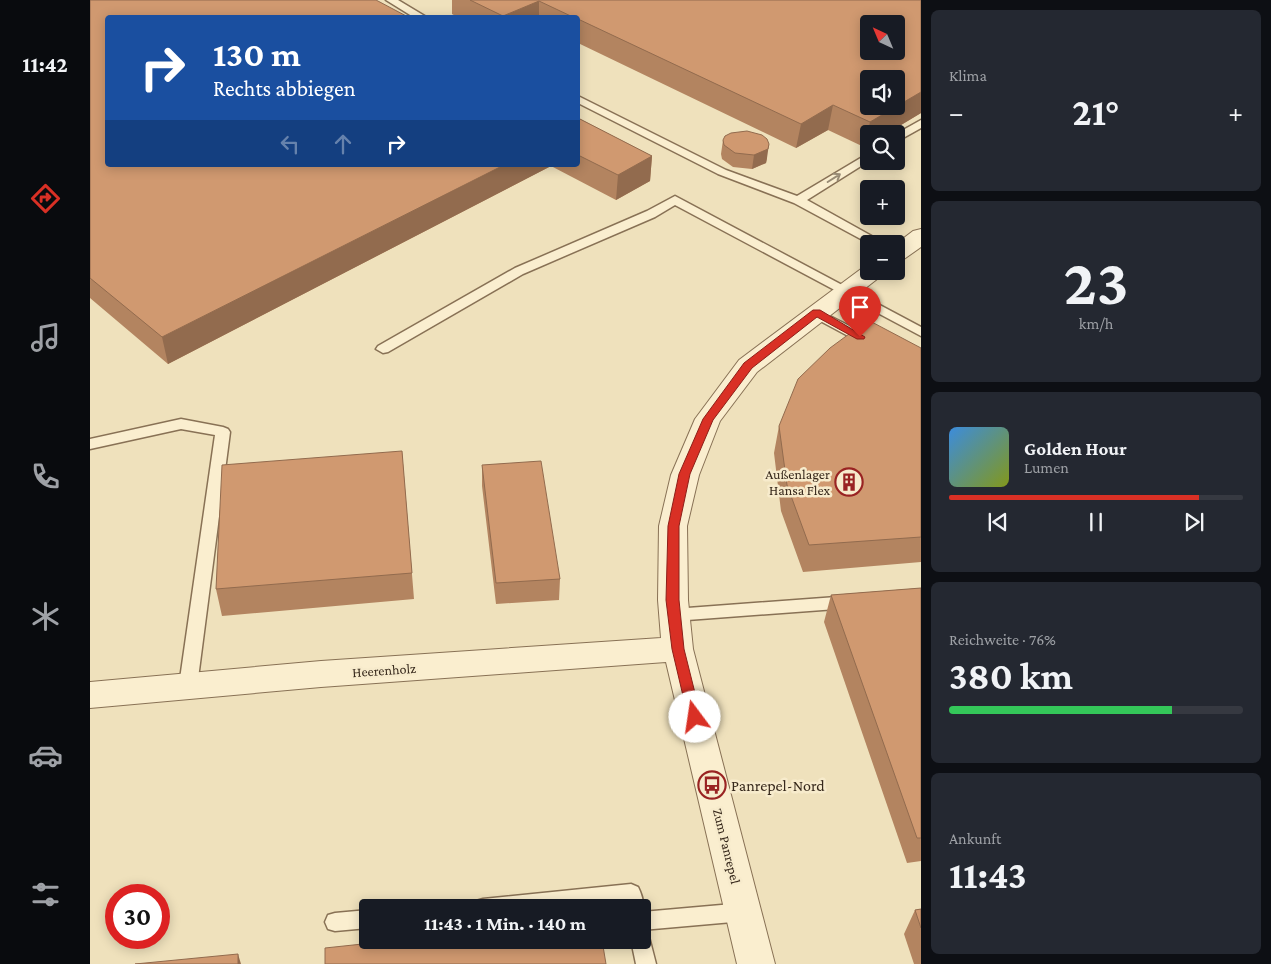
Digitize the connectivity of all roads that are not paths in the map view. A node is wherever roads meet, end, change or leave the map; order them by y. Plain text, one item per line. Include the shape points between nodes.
1 (391, 0) edge
2 (418, 15) edge
3 (580, 100) edge
4 (921, 124) edge
5 (905, 134) edge
6 (860, 162) edge
7 (798, 200) junction
8 (863, 235) edge
9 (921, 236) edge
10 (905, 248) edge
11 (861, 280) edge
12 (844, 292) junction
13 (816, 313) junction
14 (921, 332) edge
15 (879, 346) edge
16 (382, 349) dead end
17 (90, 444) edge
18 (864, 601) edge
19 (674, 615) junction
20 (678, 649) junction
21 (188, 686) junction
22 (90, 695) edge
23 (572, 899) edge
24 (632, 899) edge
25 (744, 912) junction
26 (359, 920) edge
27 (651, 920) edge
28 (336, 922) dead end
29 (643, 949) edge
30 (646, 964) edge
31 (756, 964) edge

1 - 2 lane
3 - 7 lane via 722,172
4 - 5 lane
7 -> 6 lane
7 - 8 lane
9 - 10 street
11 - 12 street, Zum Panrepel
12 - 13 street, Zum Panrepel
12 - 14 lane
12 - 16 lane via 675,200 651,214 519,271
13 - 15 lane
13 - 19 street, Zum Panrepel via 748,366 708,419 685,474 674,526
17 - 21 lane via 181,424 223,432
18 - 19 lane
19 - 20 street, Zum Panrepel
20 - 21 street, Heerenholz
20 - 25 street, Zum Panrepel
21 - 22 street, Heerenholz
23 - 24 lane via 631,893
25 - 27 lane
25 - 31 street, Zum Panrepel
26 - 28 lane
29 - 30 lane

